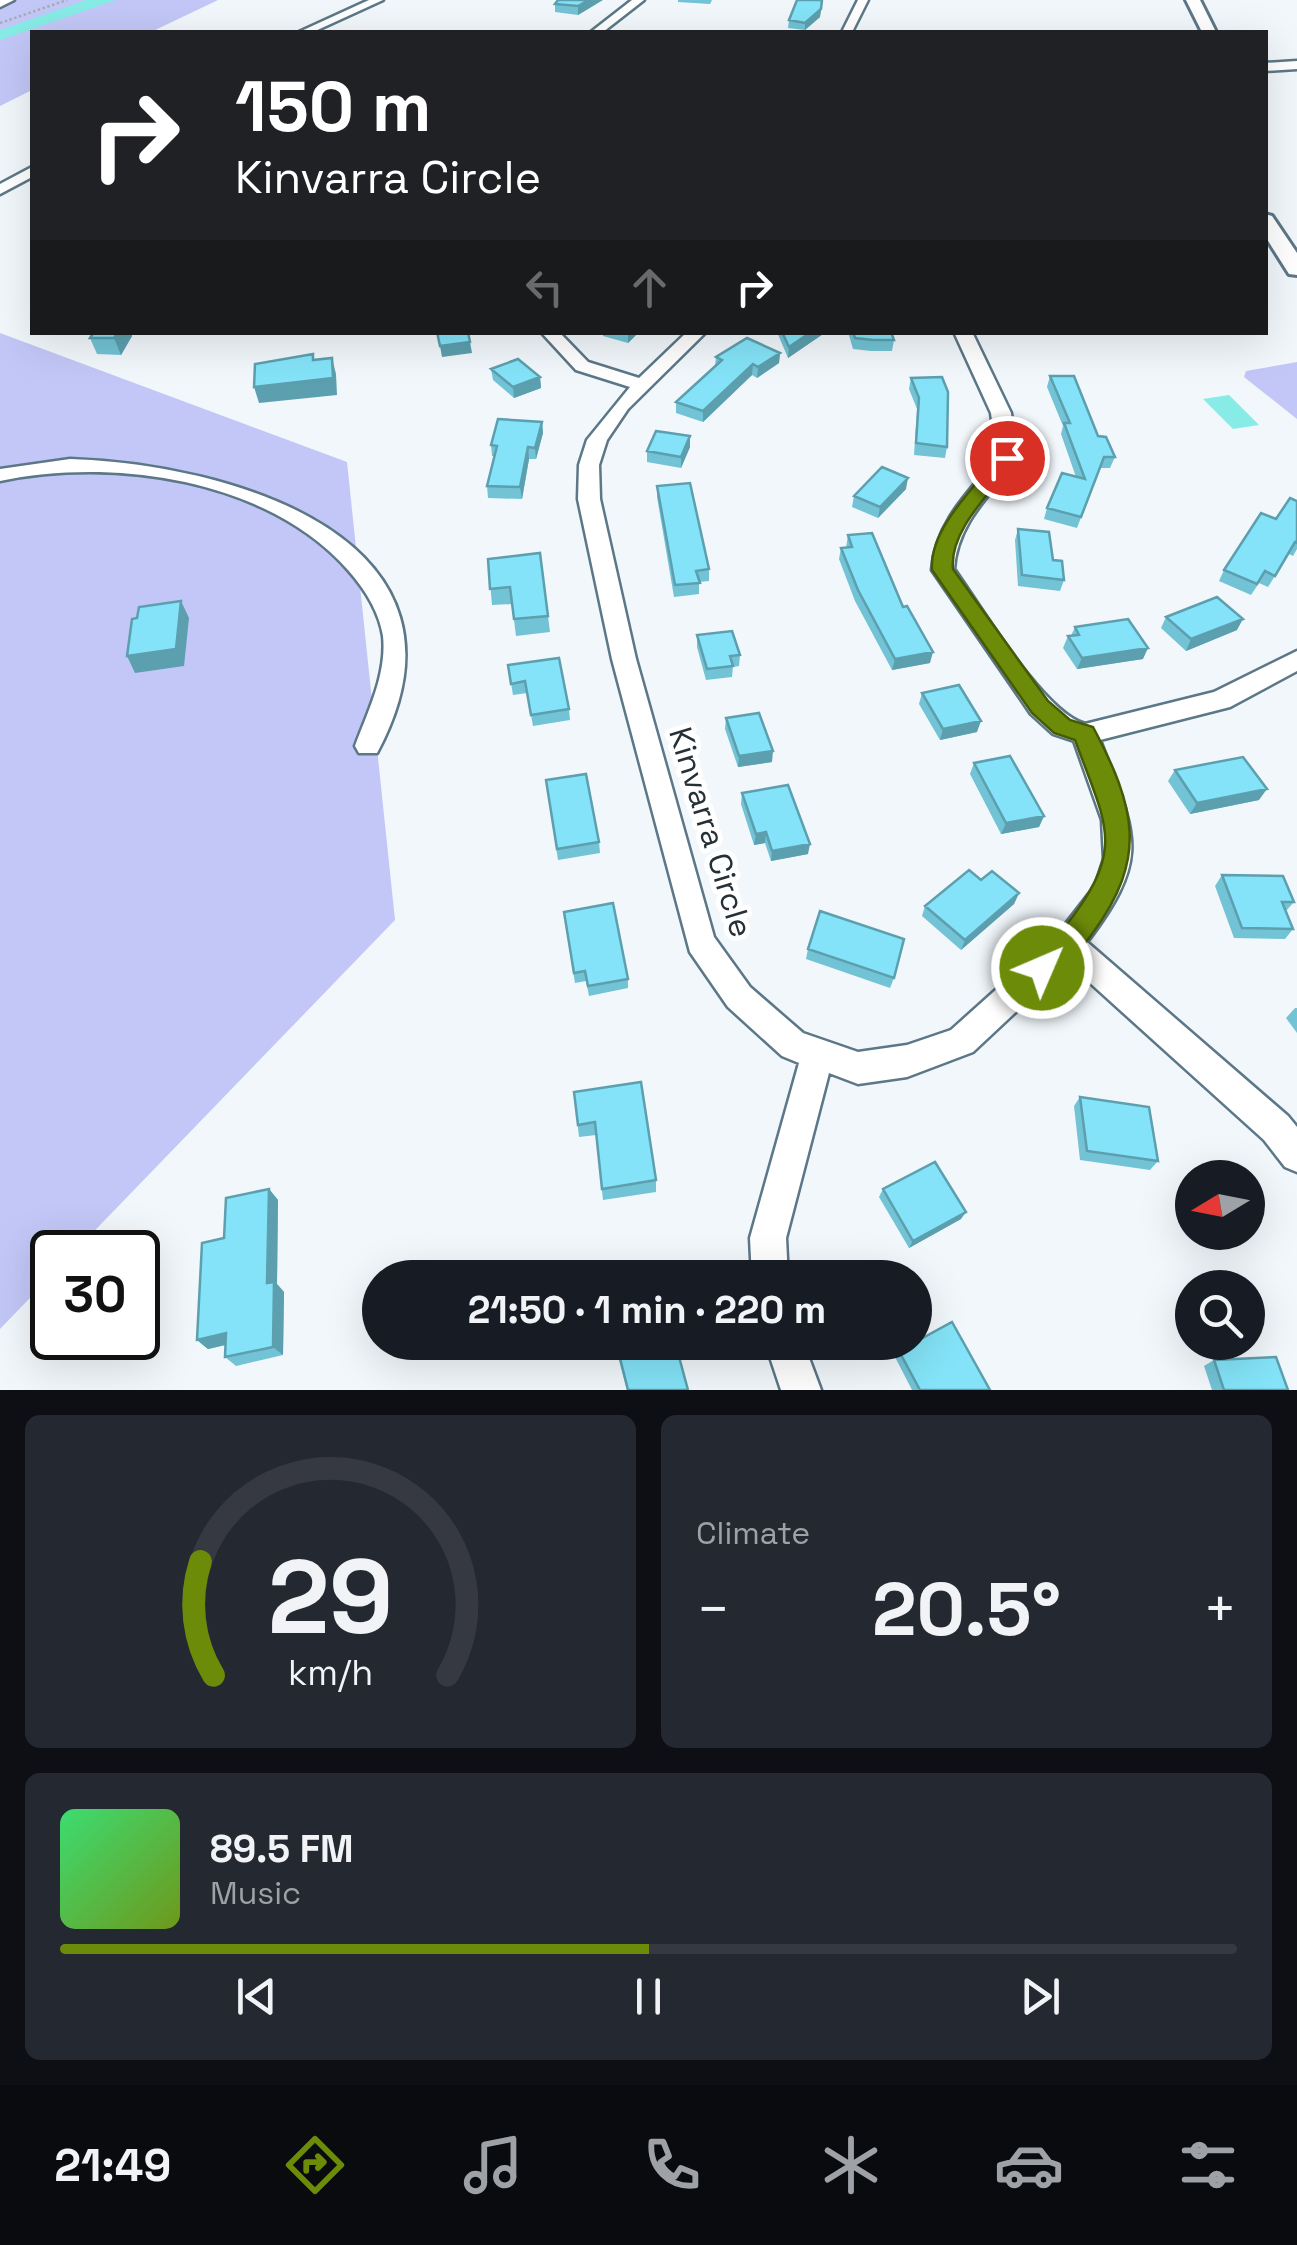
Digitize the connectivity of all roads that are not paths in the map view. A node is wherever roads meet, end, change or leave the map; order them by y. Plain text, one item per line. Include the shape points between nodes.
1 (378, 0) edge
2 (638, 0) edge
3 (863, 0) edge
4 (1193, 0) edge
5 (310, 30) edge
6 (599, 30) edge
7 (848, 30) edge
8 (1208, 30) edge
9 (1297, 65) edge
10 (1268, 67) edge
11 (30, 172) edge
12 (0, 190) edge
13 (1268, 224) edge
14 (1297, 268) edge
15 (551, 335) edge
16 (695, 335) edge
17 (964, 335) edge
18 (641, 384) junction
19 (0, 475) edge
20 (1296, 661) edge
21 (1085, 734) junction
22 (368, 746) dead end
23 (1068, 944) junction
24 (818, 1054) junction
25 (1297, 1155) edge
26 (769, 1260) edge
27 (791, 1360) edge
28 (802, 1390) edge

1 - 5 street
2 - 6 street
3 - 7 street
4 - 8 street
9 - 10 street
11 - 12 street
13 - 14 street
15 - 18 street via 582,366
16 - 18 street, Kinvarra Circle
17 - 21 street via 1001,413 1007,458 958,521 941,554 942,570 1040,707 1062,727
18 - 24 street, Kinvarra Circle via 598,440 589,465 590,499 624,659 701,943 739,997 793,1045
19 - 22 street via 88,466 182,477 293,514 366,575 390,617 397,662
20 - 21 street via 1221,700
21 - 23 street, Kinvarra Circle via 1116,820 1118,859 1108,892
23 - 24 street, Kinvarra Circle via 962,1040 906,1061 858,1068
23 - 25 street via 1276,1128
24 - 26 street via 768,1238
27 - 28 street

